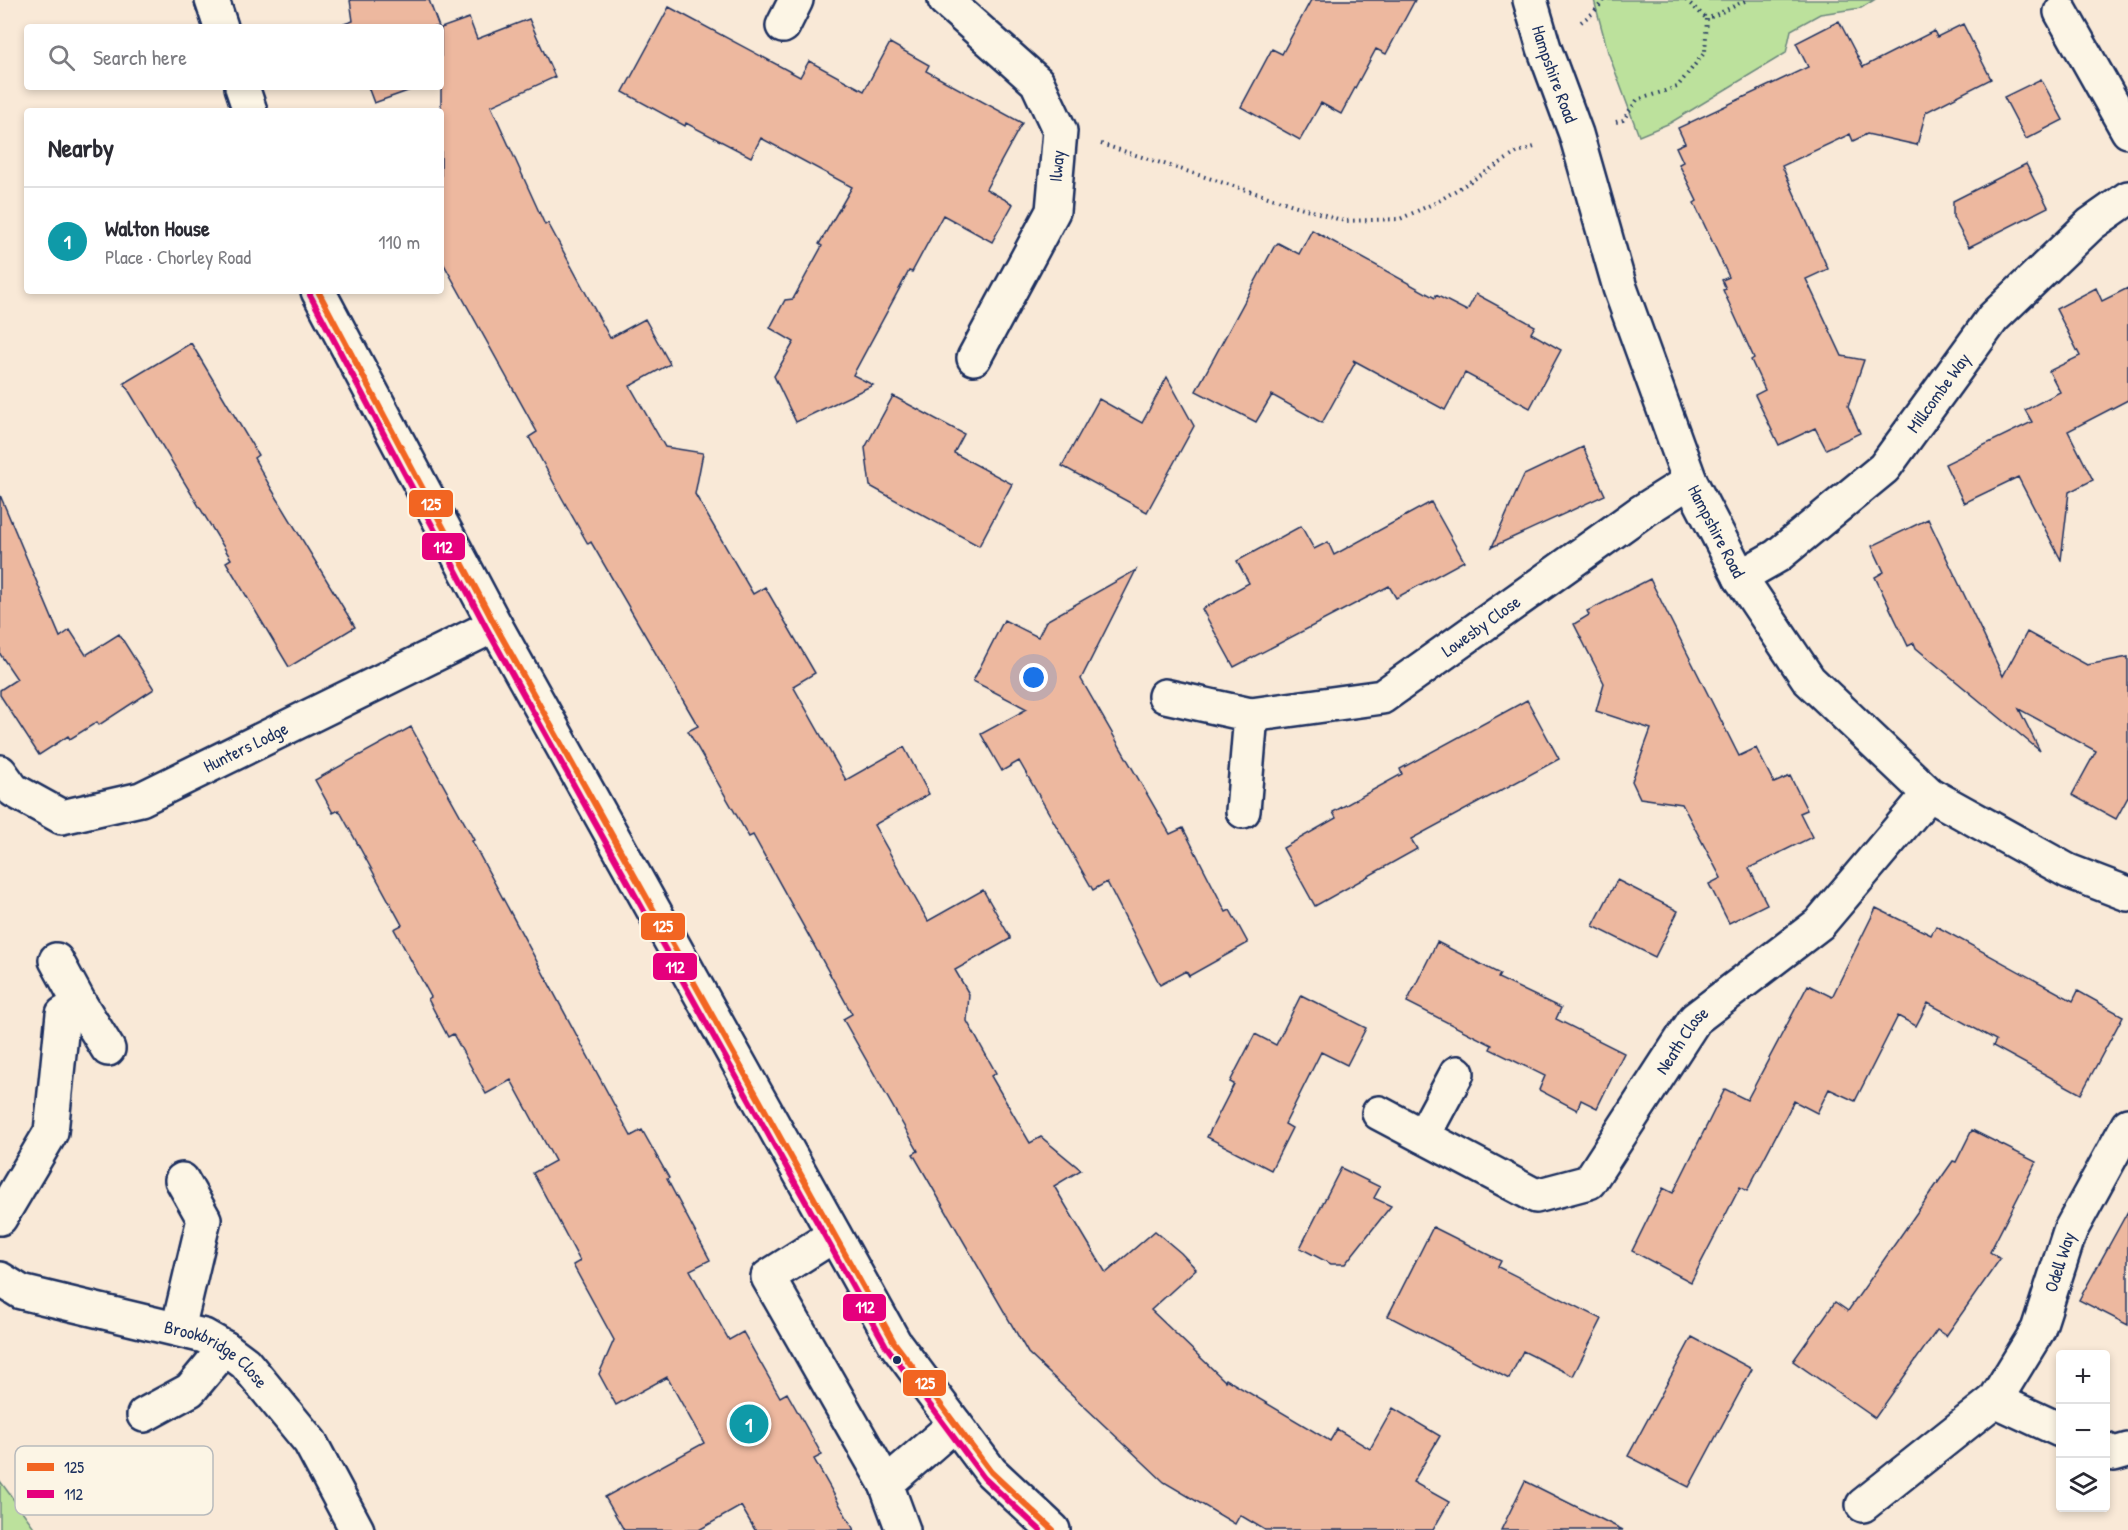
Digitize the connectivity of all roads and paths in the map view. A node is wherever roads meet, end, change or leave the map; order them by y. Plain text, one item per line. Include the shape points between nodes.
1 (212, 0) edge
2 (945, 0) edge
3 (1530, 0) edge
4 (1686, 0) edge
5 (1747, 0) edge
6 (2061, 12) dead end
7 (1707, 19) junction
8 (220, 24) edge
9 (243, 90) edge
10 (249, 108) edge
11 (1623, 120) dead end
12 (1060, 131) junction
13 (2128, 131) edge
14 (1576, 134) junction
15 (2128, 198) edge
16 (320, 294) edge
17 (974, 358) dead end
18 (1690, 481) junction
19 (1740, 577) junction
20 (495, 626) junction
21 (1165, 696) dead end
22 (1251, 715) junction
23 (0, 772) edge
24 (1929, 794) junction
25 (1243, 811) dead end
26 (2128, 894) edge
27 (56, 960) dead end
28 (80, 1004) junction
29 (108, 1048) dead end
30 (1457, 1073) dead end
31 (1379, 1113) dead end
32 (2128, 1125) edge
33 (1423, 1136) junction
34 (182, 1180) dead end
35 (7, 1208) edge
36 (834, 1235) junction
37 (0, 1280) edge
38 (178, 1329) junction
39 (225, 1348) junction
40 (1995, 1400) junction
41 (144, 1415) dead end
42 (955, 1424) junction
43 (2056, 1428) edge
44 (2128, 1450) edge
45 (2110, 1452) edge
46 (886, 1484) junction
47 (1863, 1505) dead end
48 (357, 1530) edge
49 (903, 1530) edge
50 (1053, 1530) edge

1 - 8 street
2 - 12 street, Ilway via 1037,82
3 - 14 street, Hampshire Road
4 - 7 path
5 - 7 path
6 - 13 street
7 - 11 path via 1705,52 1677,87 1636,100
9 - 10 street
12 - 14 path via 1344,221 1400,219 1437,202 1518,152
12 - 17 street, Ilway via 1053,211
14 - 18 street, Hampshire Road via 1620,288
15 - 19 street, Millcombe Way via 2091,224 1993,318 1884,468 1777,556
16 - 20 street
18 - 19 street, Hampshire Road
18 - 22 street, Lowesby Close via 1382,697
19 - 24 street, Hampshire Road via 1809,680
20 - 23 street, Hunters Lodge via 141,799 62,816 13,790
20 - 36 street
21 - 22 street, Lowesby Close
22 - 25 street
24 - 26 street, Hampshire Road via 2068,871
24 - 33 street, Neath Close via 1819,924 1695,1019 1589,1182 1536,1196
27 - 28 street
28 - 29 street
28 - 35 street via 63,1014 51,1132
30 - 33 street
31 - 33 street, Neath Close
32 - 40 street, Odell Way via 2070,1231 2038,1330
34 - 38 street via 204,1219
36 - 42 street via 894,1342
36 - 46 street via 768,1277
37 - 38 street, Brookbridge Close via 21,1292
38 - 39 street, Brookbridge Close via 204,1336
39 - 41 street via 190,1390
39 - 48 street, Brookbridge Close via 244,1363 310,1442
40 - 43 street
40 - 47 street, Odell Way
42 - 46 street
42 - 50 street via 991,1472
44 - 45 street
46 - 49 street

